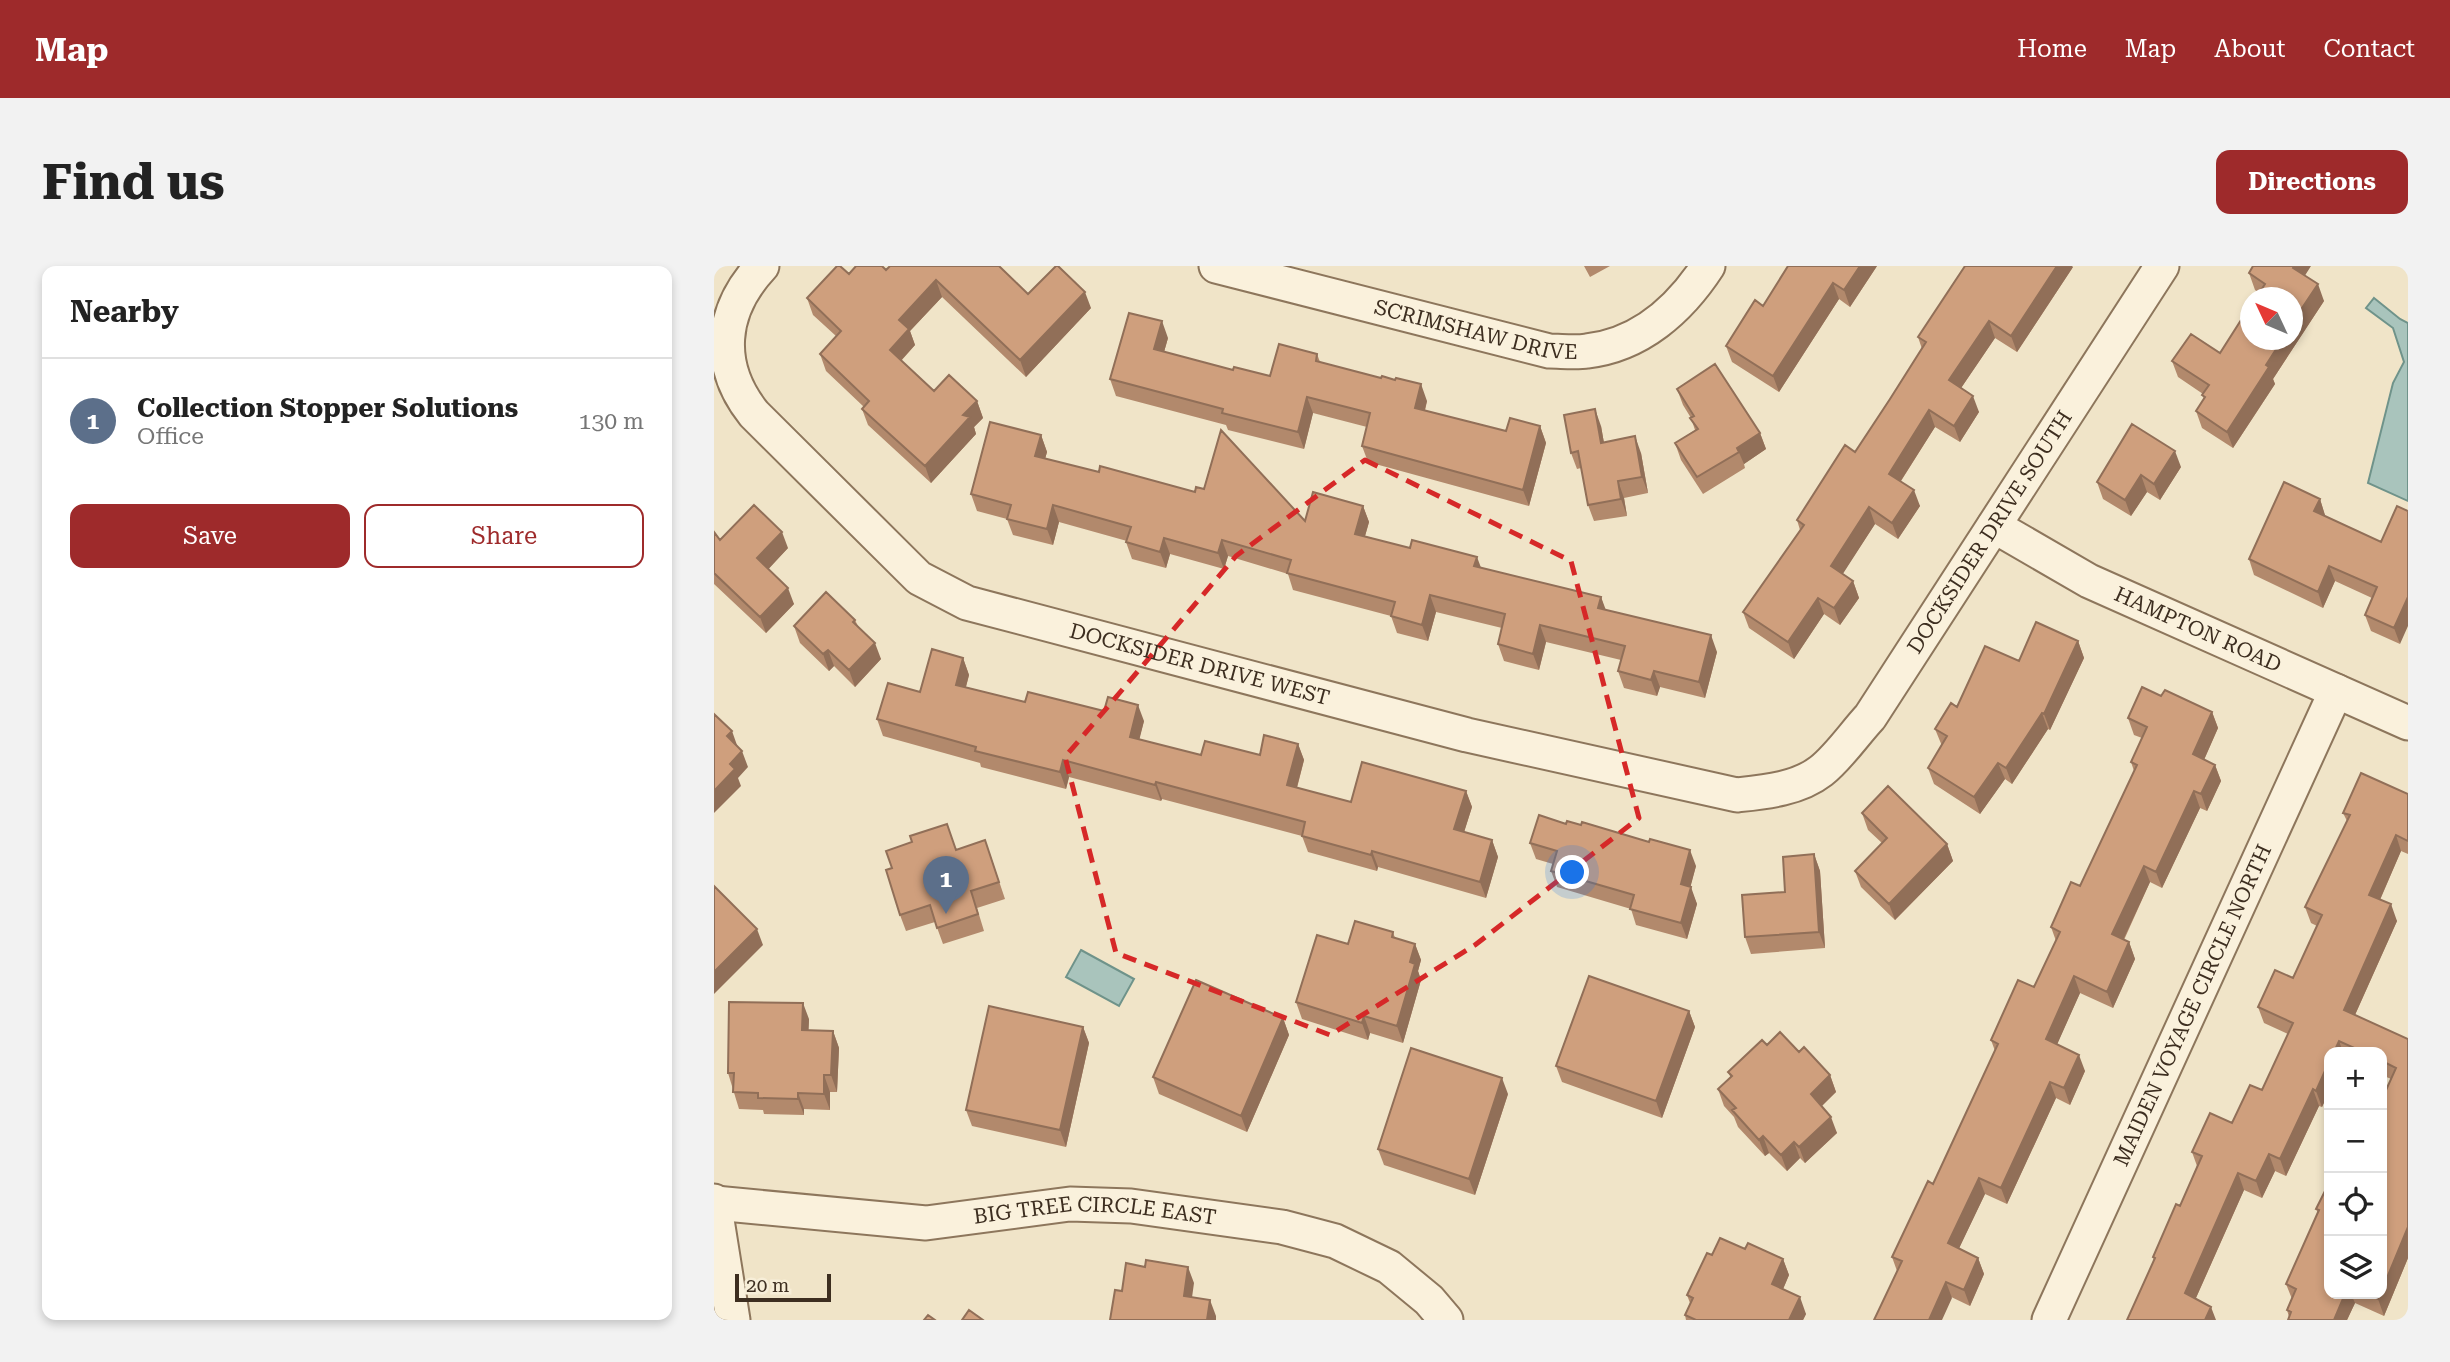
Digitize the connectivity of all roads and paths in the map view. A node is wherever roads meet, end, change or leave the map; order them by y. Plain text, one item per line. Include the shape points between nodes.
1 (762, 266) edge
2 (1216, 266) edge
3 (1708, 266) edge
4 (2162, 266) edge
5 (1994, 526) junction
6 (2336, 691) junction
7 (2408, 723) edge
8 (1800, 782) joint
9 (715, 1202) edge
10 (733, 1320) edge
11 (1446, 1320) edge
12 (2049, 1320) edge

1 - 8 street, DOCKSIDER DRIVE WEST via 747,282 728,330 730,366 740,397 919,578 967,603 1467,734 1737,795
2 - 3 street, SCRIMSHAW DRIVE via 1549,351 1587,351 1628,341 1664,318
4 - 5 street, DOCKSIDER DRIVE SOUTH
5 - 6 street, HAMPTON ROAD via 2089,581
5 - 8 street, DOCKSIDER DRIVE SOUTH via 1870,717 1822,771
6 - 7 street, HAMPTON ROAD
6 - 12 street, MAIDEN VOYAGE CIRCLE NORTH
9 - 10 street
9 - 11 street, BIG TREE CIRCLE EAST via 926,1223 1070,1204 1119,1205 1282,1227 1335,1241 1389,1267

